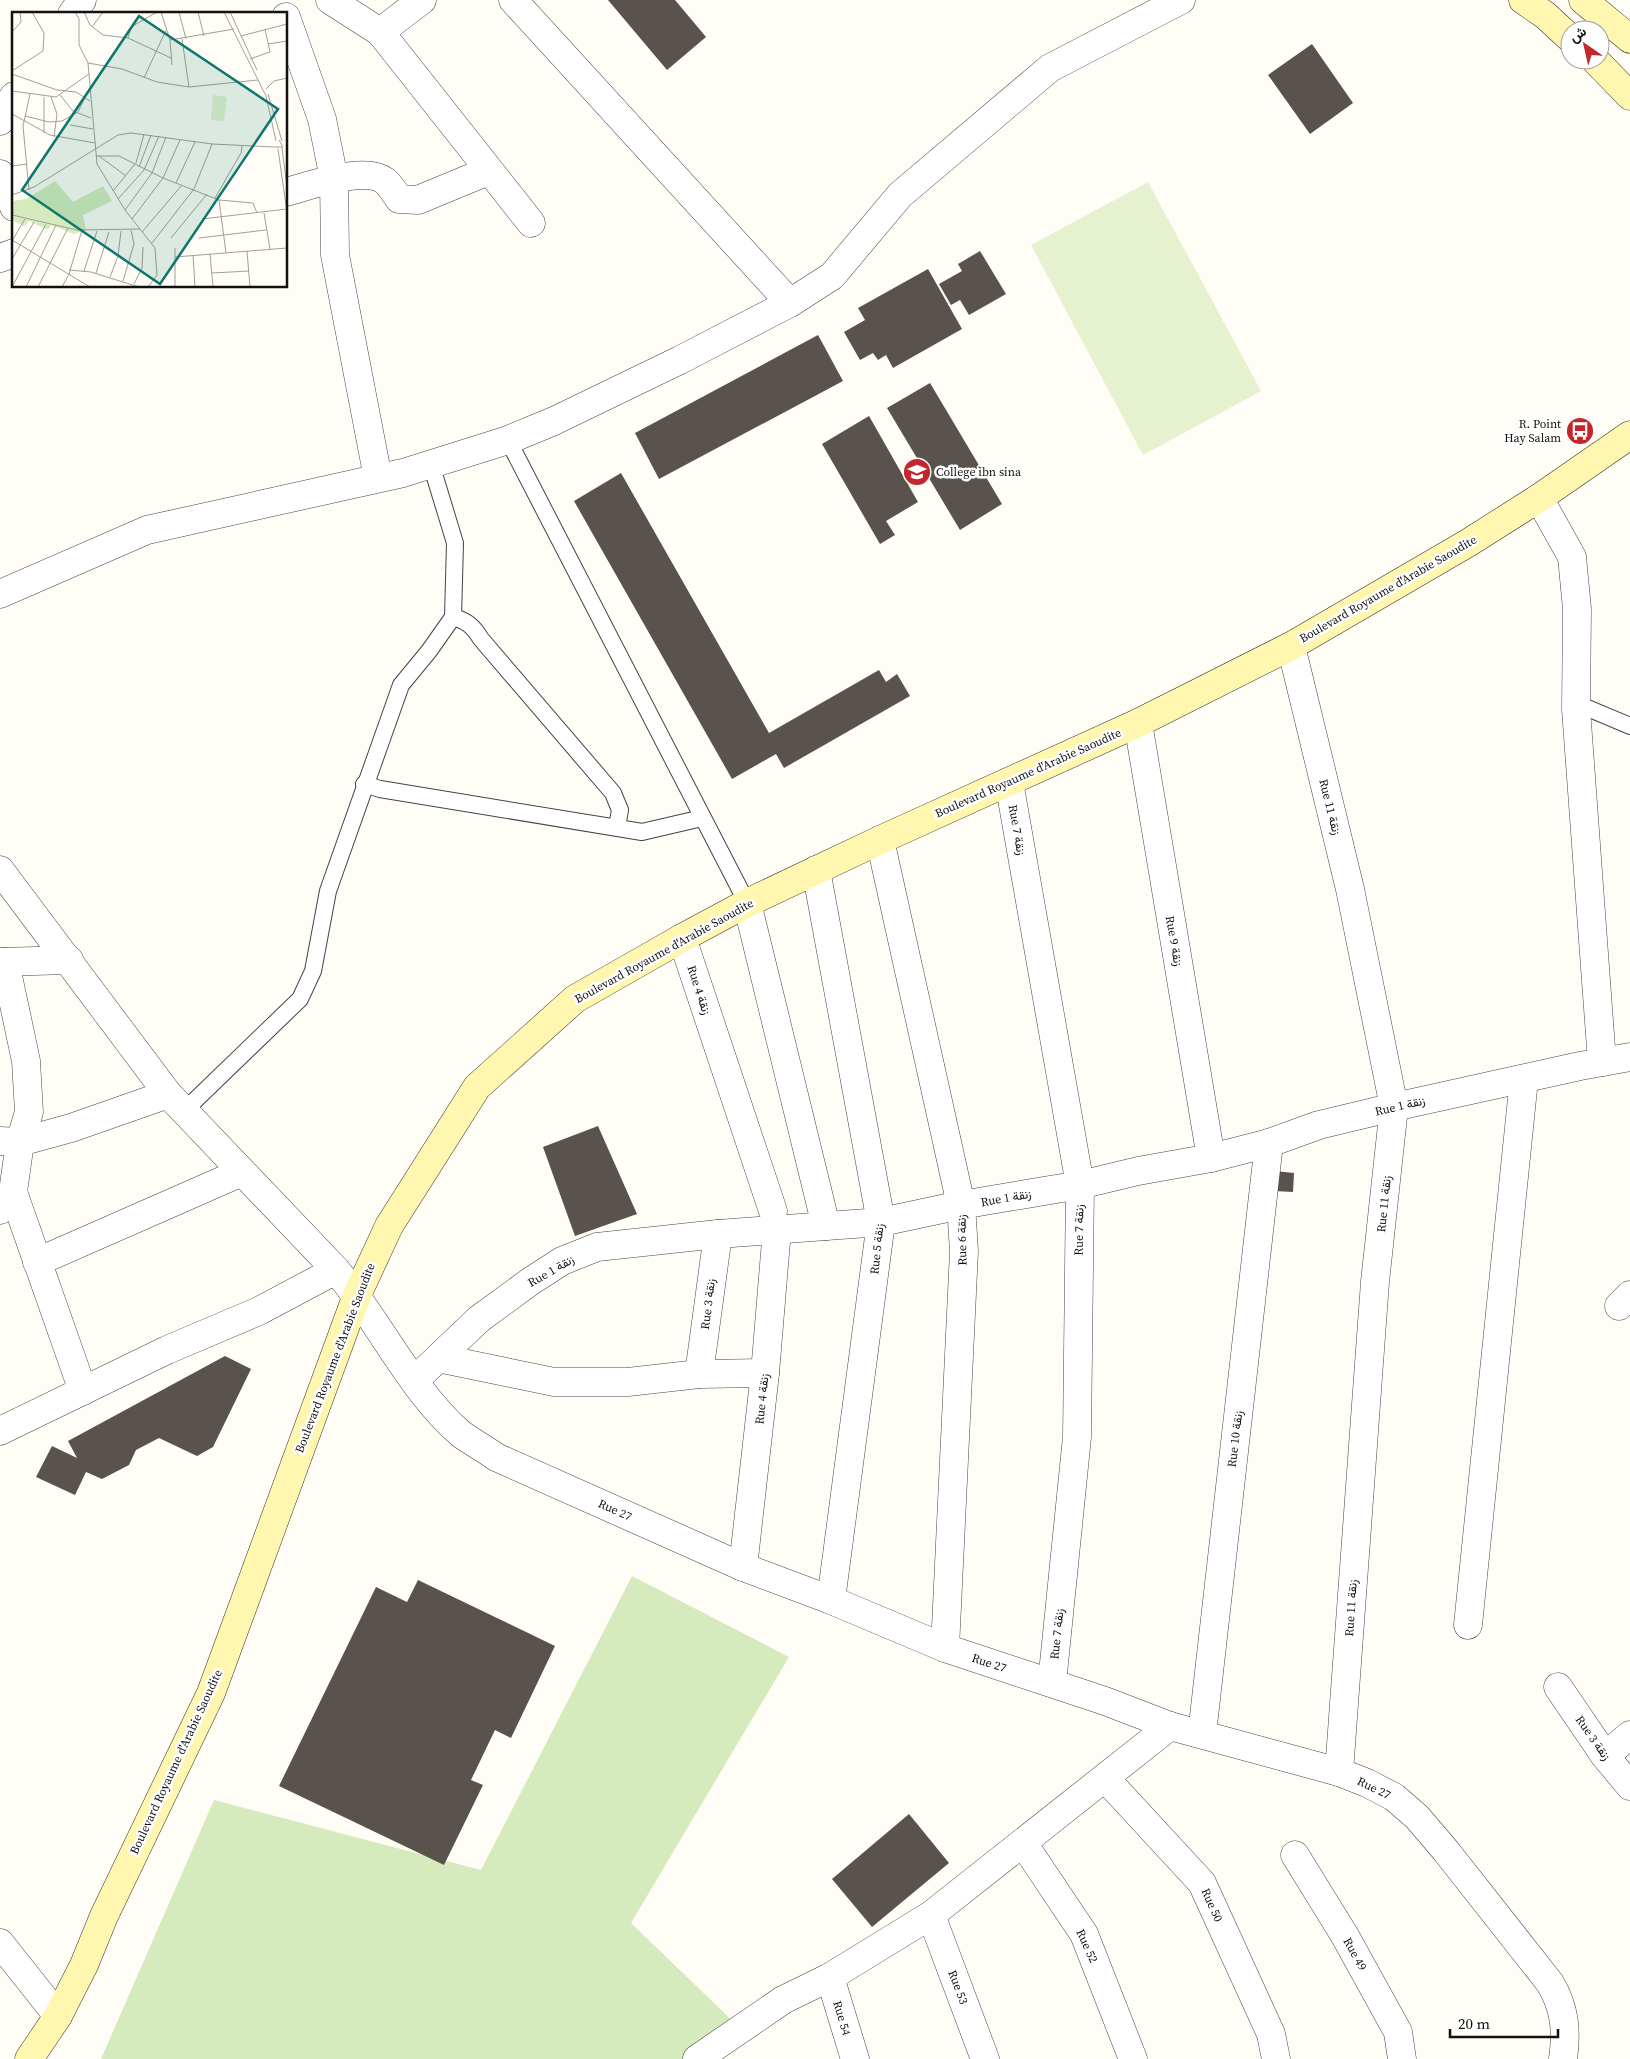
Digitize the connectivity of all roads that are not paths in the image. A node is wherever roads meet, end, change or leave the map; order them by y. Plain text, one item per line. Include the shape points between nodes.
1 (82, 0) edge
2 (330, 0) edge
3 (422, 0) edge
4 (512, 0) edge
5 (1181, 0) edge
6 (1523, 0) edge
7 (1583, 0) edge
8 (73, 12) edge
9 (288, 21) edge
10 (1560, 29) edge
11 (380, 32) junction
12 (1630, 39) edge
13 (1604, 70) edge
14 (1630, 96) edge
15 (12, 99) edge
16 (0, 121) edge
17 (488, 171) junction
18 (0, 174) edge
19 (334, 179) junction
20 (288, 191) edge
21 (12, 202) edge
22 (530, 223) dead end
23 (12, 254) edge
24 (0, 258) edge
25 (790, 303) junction
26 (1630, 435) edge
27 (508, 440) junction
28 (431, 464) junction
29 (378, 478) junction
30 (1540, 498) junction
31 (0, 594) edge
32 (453, 617) junction
33 (1291, 646) junction
34 (1576, 709) junction
35 (1138, 723) junction
36 (1630, 726) edge
37 (1009, 782) junction
38 (364, 784) junction
39 (702, 818) junction
40 (617, 827) junction
41 (880, 840) junction
42 (0, 870) edge
43 (816, 870) junction
44 (747, 903) junction
45 (682, 938) junction
46 (68, 960) junction
47 (2, 962) edge
48 (1630, 1057) edge
49 (1602, 1062) junction
50 (1524, 1079) junction
51 (176, 1102) junction
52 (1394, 1107) junction
53 (10, 1141) edge
54 (1269, 1143) junction
55 (1211, 1158) junction
56 (242, 1172) junction
57 (1080, 1185) junction
58 (7, 1201) edge
59 (962, 1206) junction
60 (775, 1220) junction
61 (881, 1222) junction
62 (826, 1226) junction
63 (718, 1234) junction
64 (37, 1262) junction
65 (336, 1270) junction
66 (357, 1295) junction
67 (438, 1358) junction
68 (765, 1373) junction
69 (699, 1374) junction
70 (414, 1380) junction
71 (83, 1391) junction
72 (0, 1431) edge
73 (743, 1567) junction
74 (831, 1600) junction
75 (1468, 1625) dead end
76 (945, 1648) junction
77 (1052, 1683) junction
78 (1558, 1688) dead end
79 (1170, 1726) junction
80 (1202, 1734) junction
81 (1630, 1735) edge
82 (1605, 1756) junction
83 (1339, 1772) junction
84 (1104, 1778) junction
85 (1630, 1786) edge
86 (1023, 1843) junction
87 (1294, 1855) dead end
88 (931, 1915) junction
89 (0, 1943) edge
90 (830, 1978) junction
91 (58, 2016) junction
92 (707, 2056) edge
93 (29, 2059) edge
94 (855, 2059) edge
95 (985, 2059) edge
96 (1133, 2059) edge
97 (1276, 2059) edge
98 (1402, 2059) edge
99 (1563, 2059) edge

1 - 8 street
2 - 11 street
3 - 11 street
4 - 25 street
5 - 25 street via 1050,68 900,196 832,276
6 - 10 main road
7 - 12 main road
9 - 19 street via 322,119
11 - 17 street
13 - 14 main road
15 - 16 street
17 - 19 street via 418,200 407,201 399,199 379,178 364,174
17 - 22 street
18 - 21 street
19 - 20 street
19 - 29 street via 335,255
23 - 24 street
25 - 27 street via 571,413
26 - 30 main road, Boulevard Royaume d'Arabie Saoudite
27 - 28 street
27 - 39 lane
28 - 29 street
28 - 32 lane via 455,543
29 - 31 street via 147,530
30 - 33 main road, Boulevard Royaume d'Arabie Saoudite
30 - 34 street via 1572,556 1577,609
32 - 38 lane via 401,685
32 - 40 lane via 474,627 613,793 620,810
33 - 35 main road, Boulevard Royaume d'Arabie Saoudite
33 - 52 street, Rue 11 زنقة via 1350,889
34 - 36 lane via 1585,707
34 - 49 street
35 - 37 main road, Boulevard Royaume d'Arabie Saoudite
35 - 55 street, Rue 9 زنقة
37 - 41 main road, Boulevard Royaume d'Arabie Saoudite
37 - 57 street, Rue 7 زنقة
38 - 40 lane
38 - 51 lane via 328,891 313,971 300,999
39 - 40 lane via 642,832
39 - 44 lane
41 - 43 main road, Boulevard Royaume d'Arabie Saoudite
41 - 59 street, Rue 6 زنقة
42 - 46 street, Rue 27
43 - 44 main road, Boulevard Royaume d'Arabie Saoudite
43 - 61 street, Rue 5 زنقة
44 - 45 main road, Boulevard Royaume d'Arabie Saoudite
44 - 62 street
45 - 60 street, Rue 4 زنقة
45 - 66 main road, Boulevard Royaume d'Arabie Saoudite via 575,999 477,1087 389,1226
46 - 47 street
46 - 51 street, Rue 27
47 - 53 street via 26,1061 29,1112
48 - 49 street, Rue 1 زنقة
49 - 50 street, Rue 1 زنقة
50 - 52 street, Rue 1 زنقة
50 - 75 street
51 - 53 street
51 - 56 street, Rue 27
52 - 54 street, Rue 1 زنقة via 1319,1125
52 - 83 street, Rue 11 زنقة via 1375,1282
53 - 58 street
54 - 55 street, Rue 1 زنقة
54 - 80 street, Rue 10 زنقة
55 - 57 street, Rue 1 زنقة
56 - 64 street
56 - 65 street, Rue 27
57 - 59 street, Rue 1 زنقة
57 - 77 street, Rue 7 زنقة via 1077,1437
58 - 64 street
59 - 61 street, Rue 1 زنقة
59 - 76 street, Rue 6 زنقة via 964,1251
60 - 62 street, Rue 1 زنقة
60 - 63 street, Rue 1 زنقة
60 - 68 street, Rue 4 زنقة
61 - 62 street, Rue 1 زنقة
61 - 74 street, Rue 5 زنقة
63 - 67 street, Rue 1 زنقة via 597,1247 562,1261 479,1319
63 - 69 street, Rue 3 زنقة
64 - 71 street
65 - 66 street, Rue 27
65 - 71 street via 259,1311 167,1350
66 - 70 street, Rue 27
66 - 91 main road, Boulevard Royaume d'Arabie Saoudite via 211,1693
67 - 69 street via 554,1382 628,1382
67 - 70 street, Rue 1 زنقة
68 - 69 street
68 - 73 street, Rue 4 زنقة
70 - 73 street, Rue 27 via 462,1434 496,1457
71 - 72 street
73 - 74 street, Rue 27
74 - 76 street, Rue 27
76 - 77 street, Rue 27
77 - 79 street, Rue 27
78 - 82 street, Rue 3 زنقة
79 - 80 street, Rue 27
79 - 84 street
80 - 83 street, Rue 27
81 - 82 street
82 - 85 street, Rue 3 زنقة
83 - 99 street, Rue 27 via 1394,1796 1417,1817 1550,1983 1560,1999 1566,2041
84 - 86 street
84 - 97 street, Rue 50 via 1202,1883 1271,2034
86 - 88 street
86 - 96 street, Rue 52 via 1084,1934
87 - 98 street, Rue 49 via 1345,1936 1398,2032
88 - 90 street
88 - 95 street, Rue 53
89 - 91 street
90 - 92 street via 752,2019
90 - 94 street, Rue 54
91 - 93 main road, Boulevard Royaume d'Arabie Saoudite

